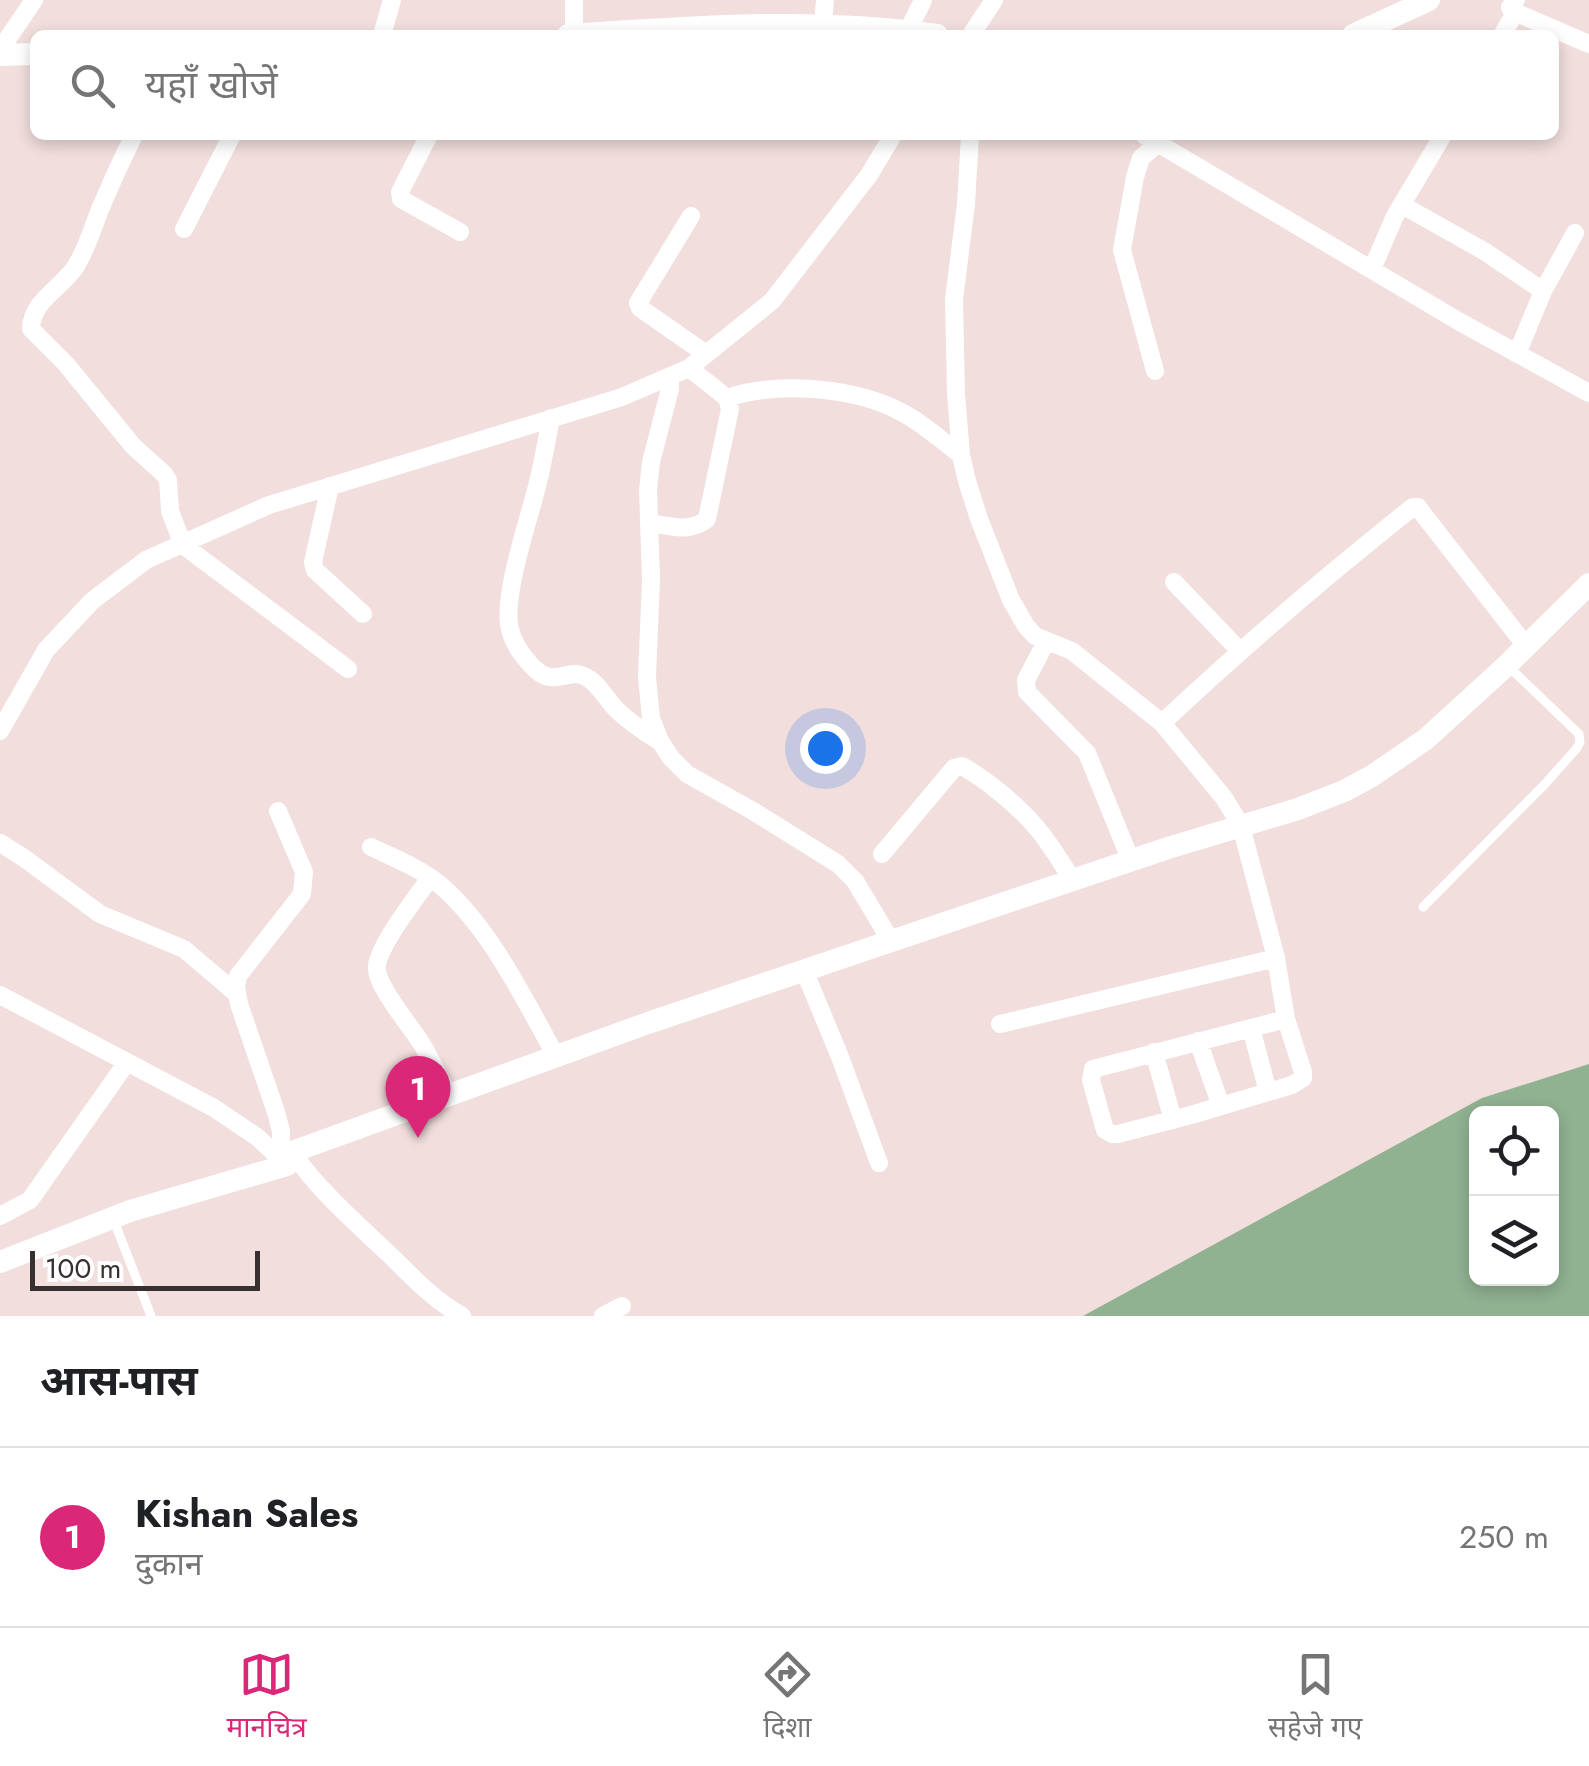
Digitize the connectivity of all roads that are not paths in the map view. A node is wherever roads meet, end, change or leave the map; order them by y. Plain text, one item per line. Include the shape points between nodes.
1 (34, 0) edge
2 (392, 0) edge
3 (574, 0) edge
4 (825, 0) edge
5 (923, 0) edge
6 (994, 0) edge
7 (1429, 0) edge
8 (1516, 6) edge
9 (823, 25) junction
10 (383, 30) edge
11 (571, 30) edge
12 (651, 30) edge
13 (894, 30) edge
14 (908, 30) edge
15 (974, 30) edge
16 (1364, 30) edge
17 (1504, 30) edge
18 (1589, 44) edge
19 (0, 52) edge
20 (30, 54) edge
21 (132, 140) edge
22 (229, 140) edge
23 (426, 140) edge
24 (891, 140) edge
25 (970, 140) edge
26 (1150, 140) edge
27 (1152, 140) edge
28 (1441, 140) edge
29 (1402, 204) junction
30 (691, 216) dead end
31 (184, 229) dead end
32 (460, 232) dead end
33 (1575, 233) dead end
34 (1372, 269) junction
35 (1543, 291) junction
36 (706, 354) junction
37 (1517, 354) junction
38 (690, 368) junction
39 (1156, 372) dead end
40 (670, 376) junction
41 (1589, 392) edge
42 (727, 398) junction
43 (551, 418) junction
44 (961, 455) junction
45 (330, 486) junction
46 (649, 523) junction
47 (183, 544) junction
48 (1174, 582) dead end
49 (1589, 584) edge
50 (363, 614) dead end
51 (1046, 642) junction
52 (1526, 646) junction
53 (1239, 650) junction
54 (1507, 665) junction
55 (348, 669) dead end
56 (1162, 724) junction
57 (0, 730) edge
58 (660, 742) junction
59 (278, 811) dead end
60 (1241, 826) junction
61 (0, 843) edge
62 (372, 847) dead end
63 (882, 854) dead end
64 (1131, 860) junction
65 (430, 878) junction
66 (1073, 880) junction
67 (1423, 907) dead end
68 (891, 941) junction
69 (1276, 958) junction
70 (804, 970) junction
71 (237, 994) junction
72 (0, 996) edge
73 (1286, 1018) junction
74 (1000, 1024) dead end
75 (1251, 1028) junction
76 (1198, 1041) junction
77 (1154, 1052) junction
78 (556, 1056) junction
79 (127, 1062) junction
80 (1268, 1092) junction
81 (448, 1095) junction
82 (1220, 1106) junction
83 (1173, 1120) junction
84 (286, 1159) junction
85 (879, 1163) dead end
86 (0, 1216) edge
87 (113, 1218) junction
88 (0, 1262) edge
89 (622, 1306) dead end
90 (151, 1316) edge
91 (462, 1316) edge
92 (604, 1316) edge

1 - 19 street
2 - 10 street
3 - 11 street
4 - 9 street
5 - 14 street
6 - 15 street
7 - 16 main road
8 - 17 street
8 - 18 street
9 - 12 main road
9 - 13 main road
19 - 20 main road
21 - 47 street via 76,266 30,326 164,474
22 - 31 street
23 - 32 street via 401,198
24 - 36 street via 772,301
25 - 44 street via 954,299
26 - 39 street via 1135,176 1122,250
27 - 34 street
28 - 29 street
29 - 34 street
29 - 35 street
30 - 36 street via 638,303
33 - 35 street
34 - 37 street
35 - 37 street
36 - 38 street
37 - 41 street
38 - 40 street
38 - 42 street
40 - 43 street
40 - 46 street via 651,462
42 - 44 street via 774,390 858,394 907,414
42 - 46 street via 729,421 707,520 688,528
43 - 45 street
43 - 58 street via 520,548 510,630 538,672 590,679 614,708
44 - 51 street via 1011,600 1026,626
45 - 47 street via 269,504
45 - 50 street via 315,570
46 - 58 street via 647,677
47 - 55 street
47 - 57 street via 146,560 92,601 46,650
48 - 53 street
49 - 52 main road
51 - 56 street via 1072,652
51 - 64 street via 1026,692 1086,753
52 - 53 street via 1416,506
52 - 54 main road
53 - 56 street
54 - 60 main road via 1426,739 1372,776 1298,810
54 - 67 lane via 1580,742
56 - 60 street
58 - 68 street via 688,774 838,864
59 - 71 street via 305,883 238,976
60 - 64 main road
60 - 69 street
61 - 71 street via 100,914 184,949
62 - 65 street
63 - 66 street via 962,766 1036,828
64 - 66 main road
65 - 78 street via 482,932
65 - 81 street via 376,969
66 - 68 main road
68 - 70 main road
69 - 73 street
69 - 74 street
70 - 78 main road
70 - 85 street
71 - 84 street
72 - 79 street
73 - 75 street
73 - 80 street via 1304,1078
75 - 76 street
75 - 80 street
76 - 77 street
76 - 82 street
77 - 83 street
77 - 83 street via 1093,1069 1091,1080 1108,1133
78 - 81 main road
79 - 84 street via 214,1108
79 - 86 street via 30,1200
80 - 82 street
81 - 84 main road
82 - 83 street
84 - 87 main road
84 - 91 street
87 - 88 main road
87 - 90 lane
89 - 92 street

